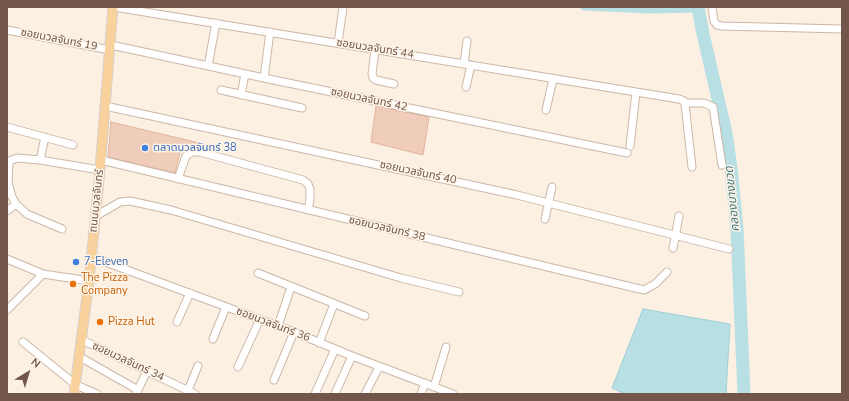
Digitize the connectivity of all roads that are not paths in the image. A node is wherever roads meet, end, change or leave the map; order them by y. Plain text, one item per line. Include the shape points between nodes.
1 (114, 7) edge
2 (343, 7) edge
3 (712, 7) edge
4 (216, 24) junction
5 (842, 29) edge
6 (7, 30) edge
7 (270, 32) junction
8 (467, 41) dead end
9 (338, 43) junction
10 (110, 48) junction
11 (375, 50) junction
12 (467, 65) junction
13 (208, 66) junction
14 (245, 74) junction
15 (264, 78) junction
16 (553, 79) junction
17 (394, 84) dead end
18 (466, 87) dead end
19 (221, 90) dead end
20 (636, 92) junction
21 (241, 95) junction
22 (685, 103) junction
23 (106, 106) junction
24 (302, 108) dead end
25 (546, 110) dead end
26 (7, 127) edge
27 (45, 137) junction
28 (74, 144) dead end
29 (630, 146) dead end
30 (627, 153) dead end
31 (40, 160) junction
32 (101, 160) junction
33 (8, 162) edge
34 (722, 165) dead end
35 (692, 167) dead end
36 (100, 170) junction
37 (178, 179) junction
38 (552, 186) dead end
39 (548, 202) junction
40 (16, 204) junction
41 (308, 210) junction
42 (7, 211) edge
43 (96, 216) junction
44 (679, 216) dead end
45 (545, 219) dead end
46 (62, 229) dead end
47 (675, 234) junction
48 (672, 248) dead end
49 (729, 248) dead end
50 (92, 257) junction
51 (7, 259) edge
52 (667, 272) dead end
53 (258, 273) dead end
54 (43, 274) junction
55 (89, 281) junction
56 (291, 286) junction
57 (459, 292) dead end
58 (190, 293) junction
59 (334, 304) junction
60 (226, 307) junction
61 (7, 310) edge
62 (365, 316) dead end
63 (260, 319) junction
64 (177, 322) dead end
65 (278, 326) junction
66 (294, 332) junction
67 (213, 339) dead end
68 (82, 340) junction
69 (23, 342) dead end
70 (319, 343) junction
71 (446, 348) dead end
72 (335, 349) junction
73 (352, 356) junction
74 (80, 358) junction
75 (198, 366) dead end
76 (379, 366) junction
77 (238, 367) dead end
78 (147, 371) junction
79 (274, 380) dead end
80 (425, 383) junction
81 (76, 384) junction
82 (434, 387) junction
83 (137, 392) edge
84 (191, 393) edge
85 (74, 394) edge
86 (97, 394) edge
87 (315, 394) edge
88 (335, 394) edge
89 (365, 394) edge
90 (421, 394) edge
91 (453, 394) edge

1 - 4 street, ซอยนวลจันทร์ 44
1 - 10 main road, ถนนนวลจันทร์
2 - 9 street
3 - 5 street via 714,21 722,26
4 - 7 street, ซอยนวลจันทร์ 44
4 - 13 street
6 - 10 street, ซอยนวลจันทร์ 19
7 - 9 street, ซอยนวลจันทร์ 44
7 - 15 street
8 - 12 street
9 - 11 street, ซอยนวลจันทร์ 44
10 - 13 street, ซอยนวลจันทร์ 42
10 - 23 main road, ถนนนวลจันทร์
11 - 12 street, ซอยนวลจันทร์ 44
11 - 17 street via 373,78
12 - 16 street, ซอยนวลจันทร์ 44
12 - 18 street
13 - 14 street, ซอยนวลจันทร์ 42
14 - 15 street, ซอยนวลจันทร์ 42
14 - 21 street
15 - 30 street, ซอยนวลจันทร์ 42
16 - 20 street, ซอยนวลจันทร์ 44
16 - 25 street
19 - 21 street
20 - 22 street, ซอยนวลจันทร์ 44 via 679,99
20 - 29 street
21 - 24 street
22 - 34 street, ซอยนวลจันทร์ 44 via 704,103 713,107
22 - 35 street
23 - 32 main road, ถนนนวลจันทร์
23 - 39 street, ซอยนวลจันทร์ 40
26 - 27 street
27 - 28 street
27 - 31 street
31 - 33 street via 17,158
31 - 36 street
32 - 36 main road, ถนนนวลจันทร์
32 - 37 street, ซอยนวลจันทร์ 38
33 - 40 street via 8,182
36 - 43 main road, ถนนนวลจันทร์
37 - 41 street, ซอยนวลจันทร์ 38
37 - 41 street via 186,156 192,152 200,152 303,180 310,189
38 - 39 street
39 - 45 street
39 - 47 street, ซอยนวลจันทร์ 40
40 - 42 street
40 - 46 street via 27,214
41 - 52 street, ซอยนวลจันทร์ 38 via 644,290 655,284
43 - 50 main road, ถนนนวลจันทร์
43 - 57 street via 120,202 130,201 171,210 401,278
44 - 47 street
47 - 48 street
47 - 49 street, ซอยนวลจันทร์ 40
50 - 55 main road, ถนนนวลจันทร์
50 - 58 street, ซอยนวลจันทร์ 36
51 - 54 street
53 - 56 street
54 - 55 street
54 - 61 street
55 - 68 main road, ถนนนวลจันทร์
56 - 59 street
56 - 65 street
58 - 60 street, ซอยนวลจันทร์ 36
58 - 64 street
59 - 62 street
59 - 70 street
60 - 63 street, ซอยนวลจันทร์ 36
60 - 67 street
63 - 65 street, ซอยนวลจันทร์ 36
63 - 77 street
65 - 66 street, ซอยนวลจันทร์ 36
66 - 70 street, ซอยนวลจันทร์ 36
66 - 79 street
68 - 74 main road, ถนนนวลจันทร์
68 - 78 street, ซอยนวลจันทร์ 34
69 - 81 street
70 - 72 street, ซอยนวลจันทร์ 36
71 - 82 street
72 - 73 street, ซอยนวลจันทร์ 36
72 - 87 street
73 - 76 street, ซอยนวลจันทร์ 36
73 - 88 street
74 - 81 main road, ถนนนวลจันทร์
74 - 83 street
75 - 84 street
76 - 80 street, ซอยนวลจันทร์ 36
76 - 89 street
78 - 83 street
78 - 84 street, ซอยนวลจันทร์ 34
80 - 82 street, ซอยนวลจันทร์ 36
80 - 90 street
81 - 85 main road, ถนนนวลจันทร์
81 - 86 street
82 - 91 street, ซอยนวลจันทร์ 36

